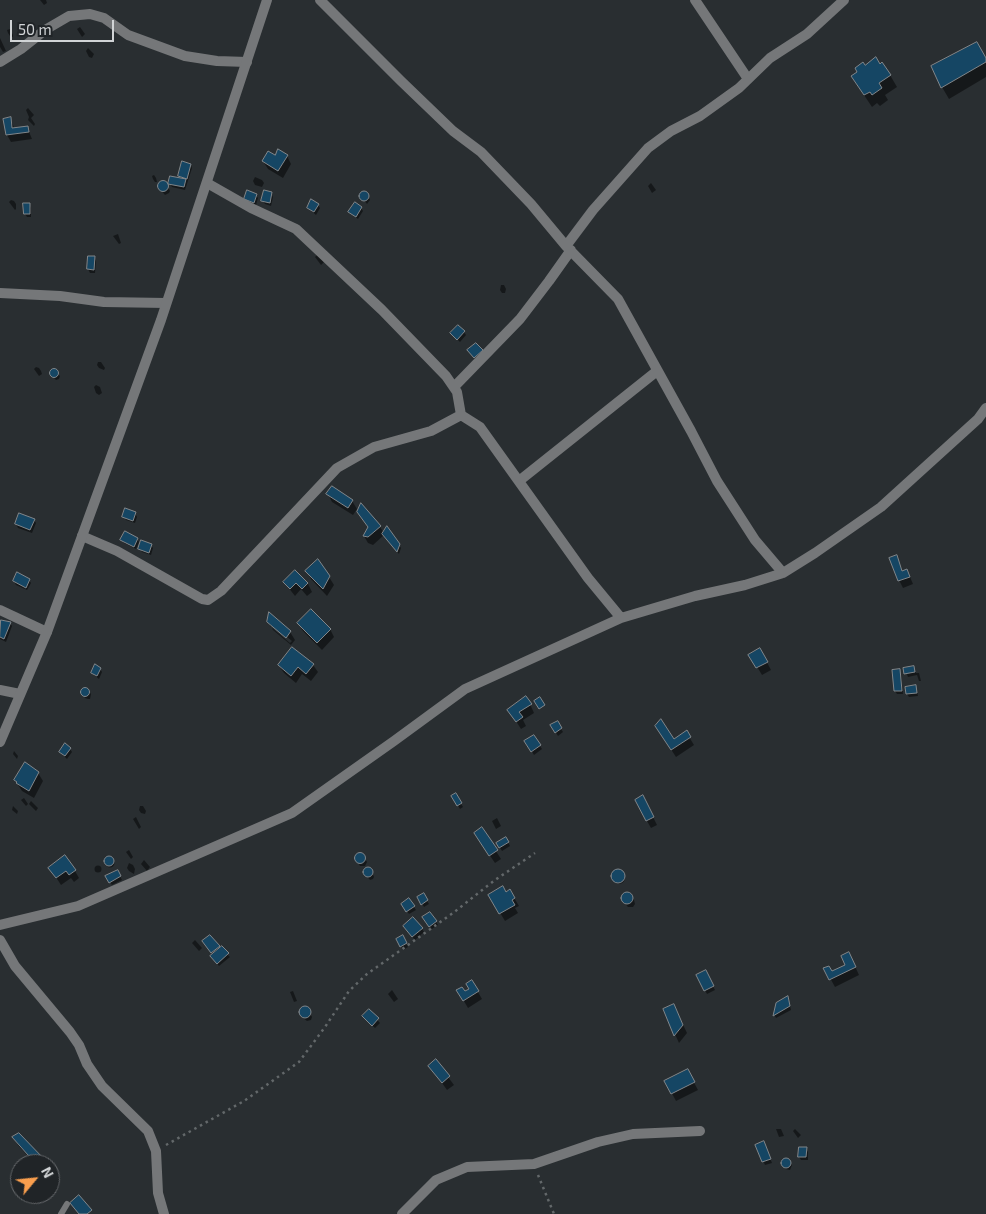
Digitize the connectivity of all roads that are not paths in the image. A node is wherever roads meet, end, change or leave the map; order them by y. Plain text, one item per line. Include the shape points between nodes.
1 (267, 0) edge
2 (320, 0) edge
3 (695, 0) edge
4 (844, 0) edge
5 (0, 62) edge
6 (247, 62) junction
7 (748, 79) junction
8 (207, 183) junction
9 (568, 248) junction
10 (0, 292) edge
11 (166, 303) junction
12 (657, 371) junction
13 (454, 387) junction
14 (986, 408) edge
15 (462, 416) junction
16 (519, 481) junction
17 (82, 536) junction
18 (782, 573) junction
19 (0, 610) edge
20 (622, 618) junction
21 (47, 632) junction
22 (0, 690) edge
23 (20, 694) junction
24 (0, 742) edge
25 (0, 926) edge
26 (0, 940) edge
27 (700, 1131) dead end
28 (67, 1204) dead end
29 (61, 1214) edge
30 (164, 1214) edge
31 (402, 1214) edge

1 - 6 street
2 - 9 street via 446,125 481,152 532,204
3 - 7 street
4 - 7 street via 807,34 770,58
5 - 6 street via 69,16 90,14 104,18 128,35 185,56
6 - 8 street
7 - 9 street via 700,116 648,148 593,210
8 - 11 street
8 - 13 street via 296,229 382,310
9 - 12 street via 618,299
9 - 13 street via 549,281 520,318
10 - 11 street via 104,302
11 - 17 street
12 - 16 street
12 - 18 street via 717,481 755,540
13 - 15 street
14 - 18 street via 978,419 881,507
15 - 16 street via 480,427
15 - 17 street via 431,431 374,447 337,468 221,591 208,600
16 - 20 street via 588,578
17 - 21 street
18 - 20 street
19 - 21 street
20 - 25 street via 465,689 292,813 78,906
21 - 23 street
22 - 23 street
23 - 24 street
26 - 30 street via 15,966 70,1032 102,1086 148,1131 156,1151 158,1193
27 - 31 street via 633,1134 534,1164 467,1167 436,1180
28 - 29 lane

